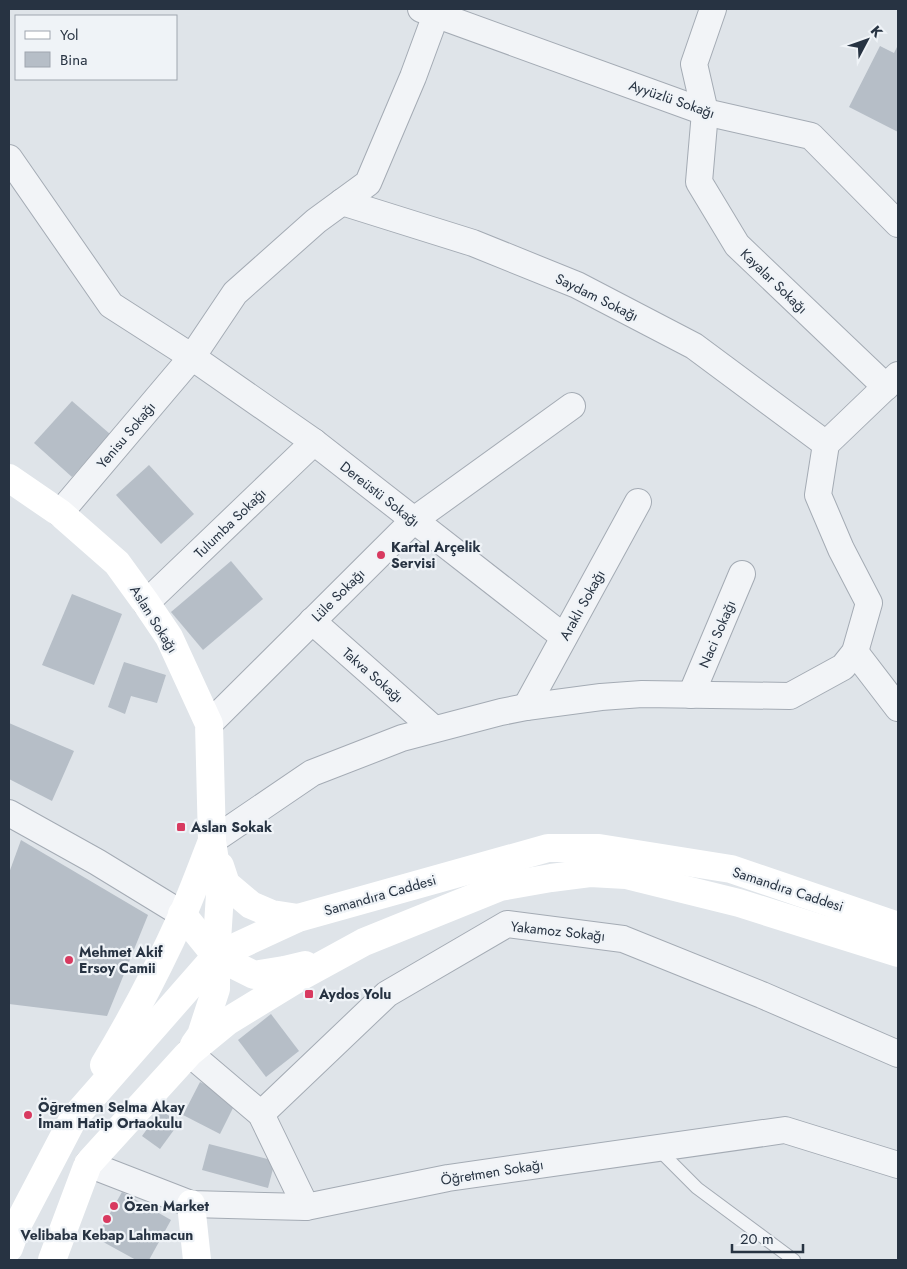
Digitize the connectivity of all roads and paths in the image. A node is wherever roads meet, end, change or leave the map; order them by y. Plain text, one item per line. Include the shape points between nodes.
1 (713, 9) edge
2 (431, 11) edge
3 (705, 112) junction
4 (9, 158) edge
5 (342, 202) junction
6 (898, 224) edge
7 (192, 357) junction
8 (892, 381) edge
9 (572, 406) dead end
10 (314, 442) junction
11 (826, 444) junction
12 (9, 478) edge
13 (638, 502) dead end
14 (60, 513) junction
15 (414, 520) junction
16 (742, 574) dead end
17 (146, 603) junction
18 (312, 621) junction
19 (564, 637) junction
20 (855, 652) junction
21 (691, 695) junction
22 (526, 707) junction
23 (898, 708) edge
24 (210, 724) junction
25 (434, 730) junction
26 (9, 813) edge
27 (212, 841) junction
28 (182, 914) junction
29 (298, 918) junction
30 (898, 926) edge
31 (898, 953) edge
32 (216, 956) junction
33 (332, 959) junction
34 (189, 1053) junction
35 (898, 1054) edge
36 (261, 1114) junction
37 (73, 1119) junction
38 (657, 1148) junction
39 (88, 1164) junction
40 (898, 1164) edge
41 (191, 1204) junction
42 (306, 1207) junction
43 (9, 1248) edge
44 (52, 1260) edge
45 (197, 1260) edge
46 (794, 1260) edge

1 - 3 street, Kayalar Sokağı via 694,64
2 - 3 street, Ayyüzlü Sokağı
2 - 5 street, Yenisu Sokağı via 413,77 368,182
3 - 6 street, Ayyüzlü Sokağı via 812,136
3 - 8 street, Kayalar Sokağı via 699,182 737,246
4 - 7 street, Dereüstü Sokağı via 111,305
5 - 7 street, Yenisu Sokağı via 234,292
5 - 11 street, Saydam Sokağı via 473,243 577,285 694,346
7 - 10 street, Dereüstü Sokağı
7 - 14 street, Yenisu Sokağı
8 - 11 street
9 - 15 street, Lüle Sokağı
10 - 15 street, Dereüstü Sokağı
10 - 17 street, Tulumba Sokağı
11 - 20 street via 818,495 869,603
12 - 14 main road, Aslan Sokağı
13 - 19 street, Araklı Sokağı
14 - 17 main road, Aslan Sokağı via 117,563
15 - 18 street, Lüle Sokağı
15 - 19 street, Dereüstü Sokağı
16 - 21 street, Naci Sokağı
17 - 24 main road, Aslan Sokağı via 169,637
18 - 24 street, Lüle Sokağı
18 - 25 street, Takva Sokağı
19 - 22 street, Araklı Sokağı
20 - 21 street via 843,667 790,696
20 - 23 street
21 - 22 street via 625,695
22 - 25 street
24 - 27 main road, Aslan Sokağı
25 - 27 street via 402,738 312,773
26 - 28 street
27 - 28 main road
27 - 29 main road via 226,884 250,905 272,914
27 - 32 main road via 220,894
28 - 32 main road
28 - 37 main road via 133,1016
29 - 30 main road, Samandıra Caddesi via 548,848 600,848 730,869
29 - 32 main road, Samandıra Caddesi
31 - 33 main road, Samandıra Caddesi via 739,903 626,875 590,873 500,888 364,942
32 - 33 main road via 254,975
32 - 34 main road via 216,989 202,1035
32 - 37 main road, Samandıra Caddesi
33 - 34 main road, Samandıra Caddesi via 228,1021
34 - 36 street
34 - 39 main road, Samandıra Caddesi
35 - 36 street, Yakamoz Sokağı via 623,939 507,924 387,994
36 - 42 street
37 - 43 main road, Samandıra Caddesi
38 - 40 street, Öğretmen Sokağı via 785,1130
38 - 42 street, Öğretmen Sokağı via 448,1178
38 - 46 lane via 697,1188
39 - 41 street, Öğretmen Sokağı
39 - 44 main road, Samandıra Caddesi
41 - 42 street, Öğretmen Sokağı
41 - 45 main road

